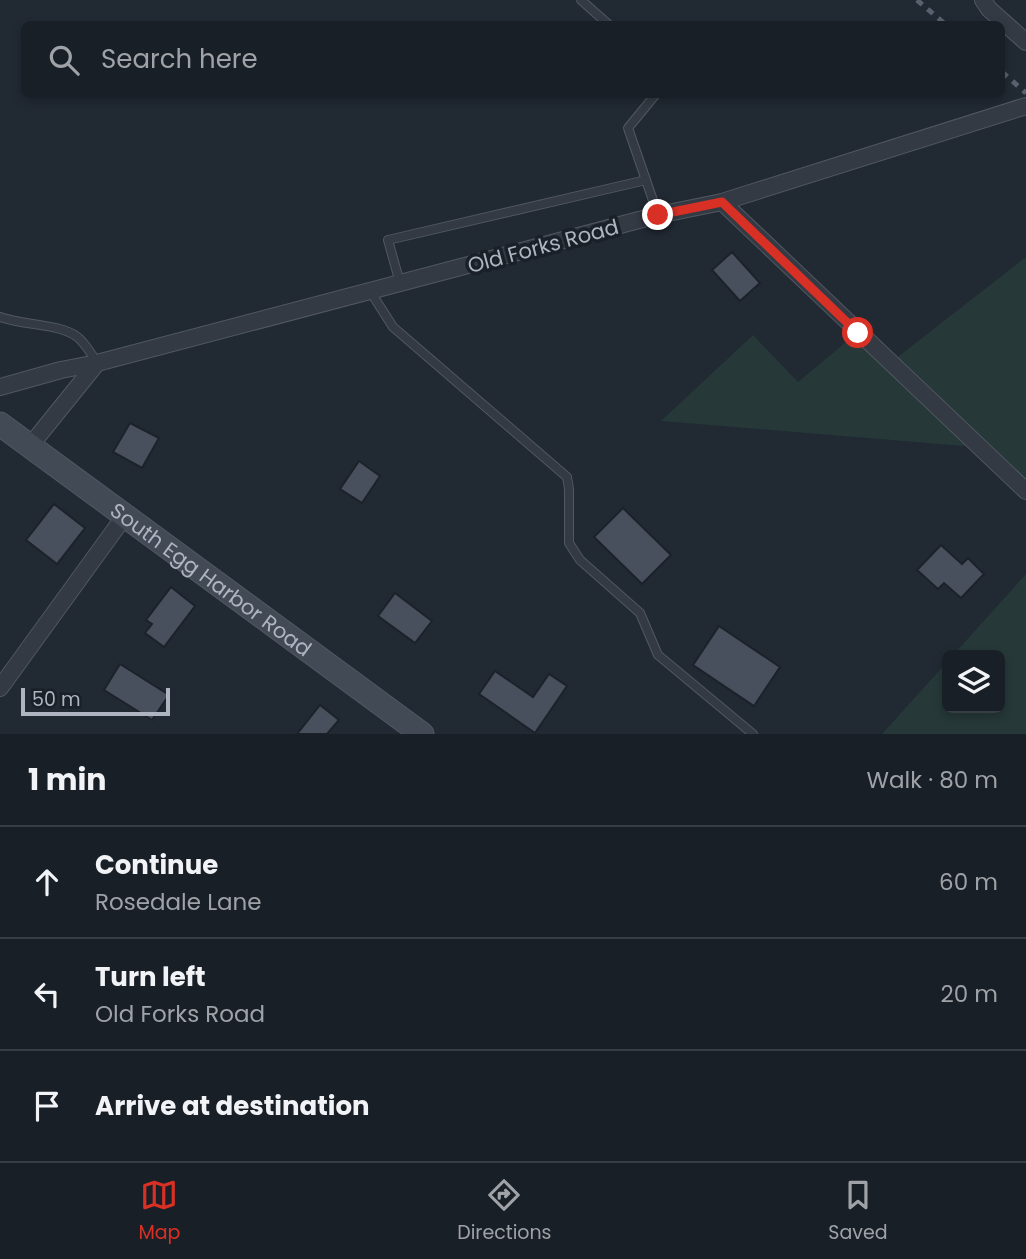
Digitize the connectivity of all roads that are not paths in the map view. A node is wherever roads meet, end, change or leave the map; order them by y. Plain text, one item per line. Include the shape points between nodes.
1 (581, 0) edge
2 (983, 0) edge
3 (605, 21) edge
4 (1002, 21) edge
5 (1005, 24) edge
6 (1026, 43) edge
7 (653, 98) edge
8 (1026, 106) edge
9 (646, 180) junction
10 (722, 202) junction
11 (658, 215) junction
12 (400, 283) junction
13 (370, 291) junction
14 (0, 317) edge
15 (97, 363) junction
16 (0, 387) edge
17 (0, 424) edge
18 (30, 446) junction
19 (1026, 491) edge
20 (124, 517) junction
21 (0, 688) edge
22 (422, 734) edge
23 (753, 734) edge

1 - 3 lane
2 - 4 street
5 - 6 street
7 - 9 lane via 628,128
8 - 10 street, Old Forks Road
9 - 11 lane
9 - 12 lane via 388,240
10 - 11 street, Old Forks Road
10 - 19 street
11 - 12 street, Old Forks Road
12 - 13 street, Old Forks Road
13 - 15 street, Old Forks Road
13 - 23 lane via 393,327 567,477 569,544 580,560 640,613 658,655
14 - 15 lane via 77,336
15 - 16 street, Old Forks Road
15 - 18 street
17 - 18 main road, South Egg Harbor Road
18 - 20 main road, South Egg Harbor Road
20 - 21 street
20 - 22 main road, South Egg Harbor Road

